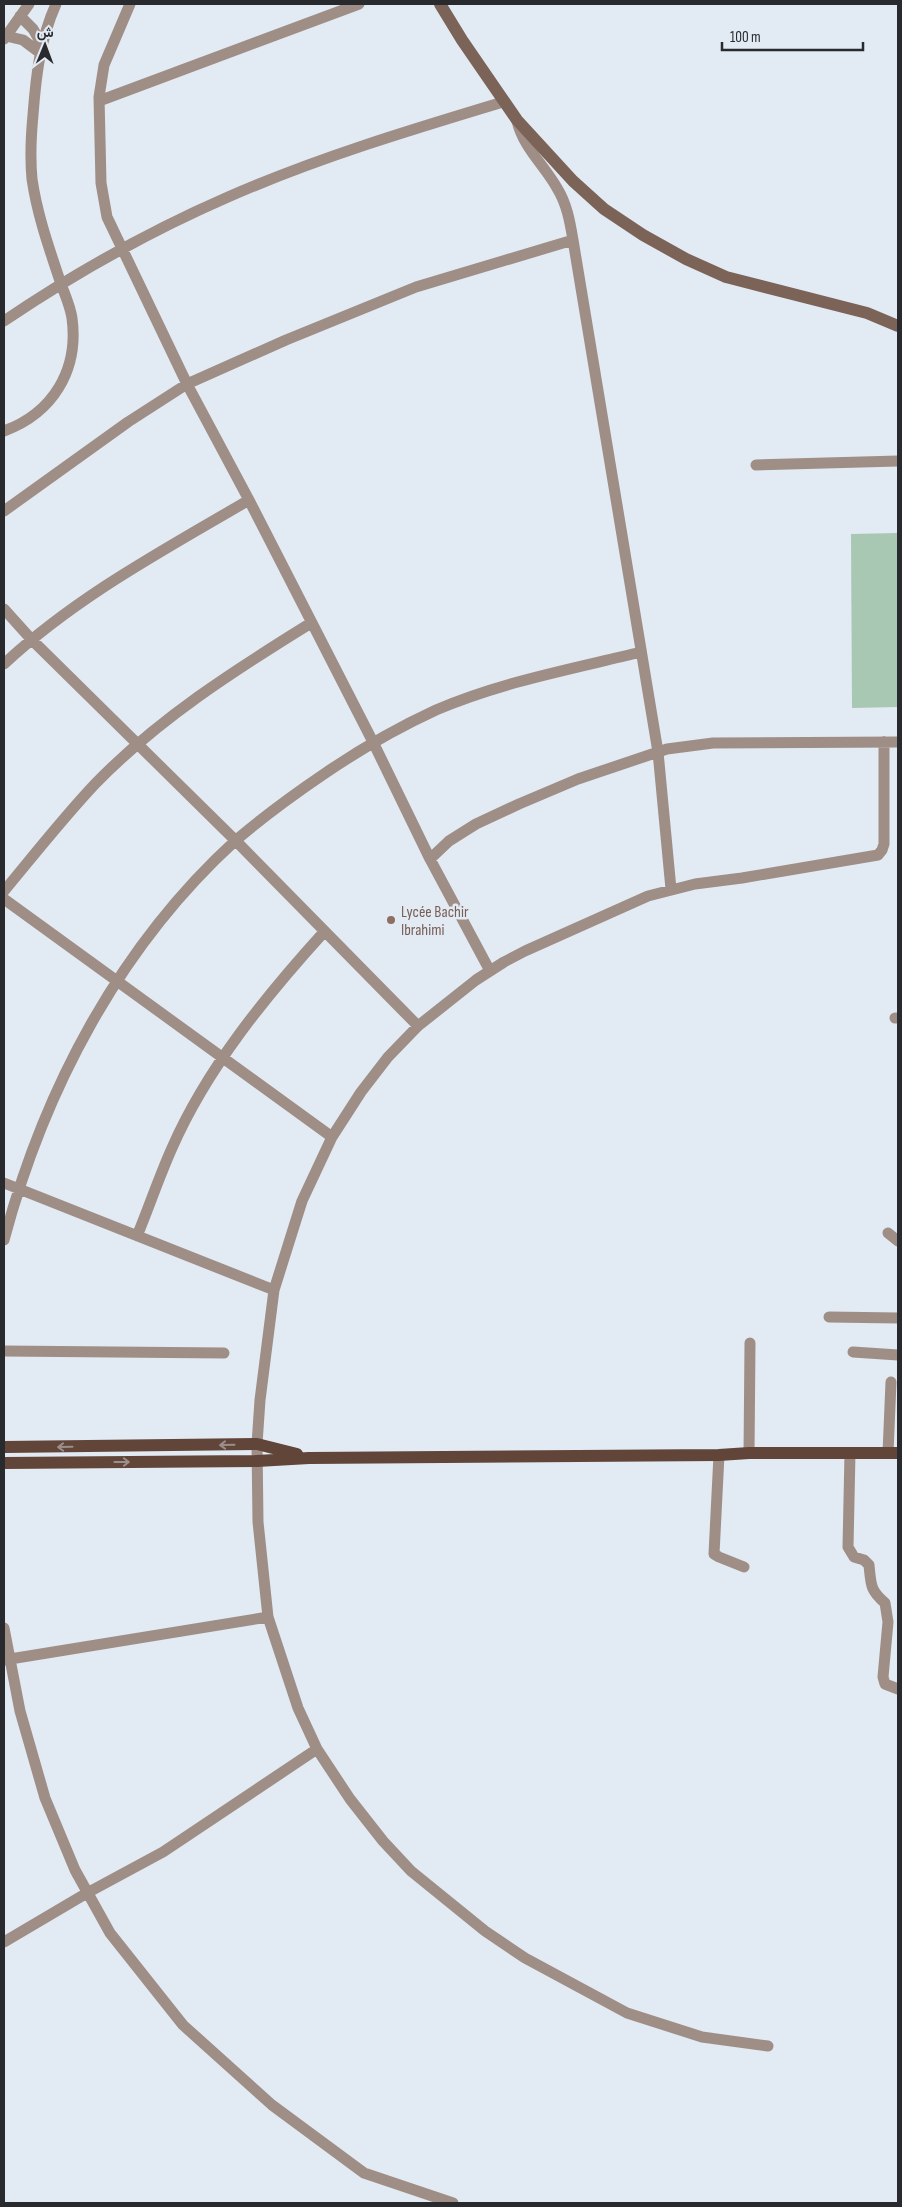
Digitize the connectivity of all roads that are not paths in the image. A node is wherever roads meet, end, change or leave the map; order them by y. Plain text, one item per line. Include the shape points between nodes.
1 (30, 4) edge
2 (56, 4) edge
3 (130, 4) edge
4 (358, 4) edge
5 (440, 4) edge
6 (20, 16) junction
7 (5, 38) edge
8 (40, 48) junction
9 (99, 101) junction
10 (503, 102) junction
11 (517, 120) junction
12 (574, 240) junction
13 (121, 250) junction
14 (61, 283) junction
15 (4, 321) edge
16 (898, 326) edge
17 (187, 384) junction
18 (4, 431) edge
19 (898, 461) edge
20 (756, 465) dead end
21 (249, 500) junction
22 (4, 511) edge
23 (4, 609) edge
24 (311, 623) junction
25 (31, 639) junction
26 (641, 652) junction
27 (4, 664) edge
28 (373, 742) junction
29 (884, 742) junction
30 (898, 742) edge
31 (138, 745) junction
32 (658, 752) junction
33 (236, 841) junction
34 (430, 859) junction
35 (671, 890) junction
36 (4, 891) edge
37 (4, 899) edge
38 (324, 932) junction
39 (490, 971) junction
40 (117, 981) junction
41 (418, 1026) junction
42 (224, 1058) junction
43 (332, 1137) junction
44 (4, 1183) edge
45 (18, 1189) junction
46 (888, 1233) dead end
47 (137, 1236) junction
48 (4, 1240) edge
49 (898, 1241) edge
50 (274, 1290) junction
51 (829, 1317) dead end
52 (898, 1318) edge
53 (750, 1343) dead end
54 (4, 1351) edge
55 (853, 1352) dead end
56 (224, 1353) dead end
57 (898, 1355) edge
58 (891, 1382) dead end
59 (258, 1444) junction
60 (4, 1447) edge
61 (749, 1453) junction
62 (850, 1453) junction
63 (893, 1453) edge
64 (719, 1455) junction
65 (309, 1458) junction
66 (258, 1461) junction
67 (4, 1463) edge
68 (744, 1567) dead end
69 (268, 1618) junction
70 (4, 1628) edge
71 (7, 1659) edge
72 (898, 1689) edge
73 (318, 1749) junction
74 (87, 1893) junction
75 (4, 1942) edge
76 (768, 2046) dead end
77 (453, 2203) edge

1 - 6 street
2 - 8 street
3 - 9 street via 104,65
4 - 9 street
5 - 10 main road
6 - 7 street
6 - 8 street via 33,28
7 - 8 street
8 - 14 street via 32,121 32,177 37,206
9 - 13 street via 103,191 107,217
10 - 11 main road
10 - 13 street via 309,164 228,197
11 - 12 street via 524,139 563,200
11 - 16 main road via 573,181 604,209 686,259 726,277 867,313
12 - 17 street via 416,287
12 - 26 street
13 - 14 street
13 - 17 street
14 - 15 street
14 - 18 street via 72,318 73,342 62,384 37,414
17 - 21 street
17 - 22 street
19 - 20 street
21 - 24 street
21 - 25 street via 146,559
23 - 25 street
24 - 28 street
24 - 31 street via 228,674
25 - 27 street
25 - 31 street
26 - 28 street via 495,688 436,710
26 - 32 street
28 - 33 street via 298,792
28 - 34 street
29 - 30 street
29 - 32 street via 713,743
29 - 35 street via 883,847 878,855
31 - 33 street
31 - 36 street via 96,784
32 - 34 street via 578,779 476,824 449,841
32 - 35 street
33 - 38 street
33 - 40 street via 168,913
34 - 39 street
35 - 39 street via 648,896 542,943
37 - 40 street
38 - 41 street
38 - 42 street via 285,976
39 - 41 street
40 - 42 street
40 - 45 street via 57,1089
41 - 43 street via 388,1057
42 - 43 street
42 - 47 street via 173,1147
43 - 50 street via 302,1201
44 - 45 street
45 - 47 street
45 - 48 street
46 - 49 street
47 - 50 street
50 - 59 street via 260,1400
51 - 52 street
53 - 61 street
54 - 56 street
55 - 57 street
58 - 63 street
59 -> 60 main road
59 - 65 main road
59 - 66 street
61 - 62 main road
61 - 64 main road
62 - 63 main road
62 - 72 street via 848,1547 854,1558 869,1565 871,1586 886,1603 888,1622 883,1677 885,1684
64 - 65 main road
64 - 68 street via 714,1554
65 - 66 main road
67 -> 66 main road
66 - 69 street via 258,1522
69 - 71 street
69 - 73 street via 298,1708
70 - 71 street
71 - 74 street via 45,1798
73 - 74 street via 163,1852
73 - 76 street via 350,1799 411,1870 485,1931 525,1958 627,2013 702,2036
74 - 75 street
74 - 77 street via 110,1933 183,2025 272,2105 364,2173

